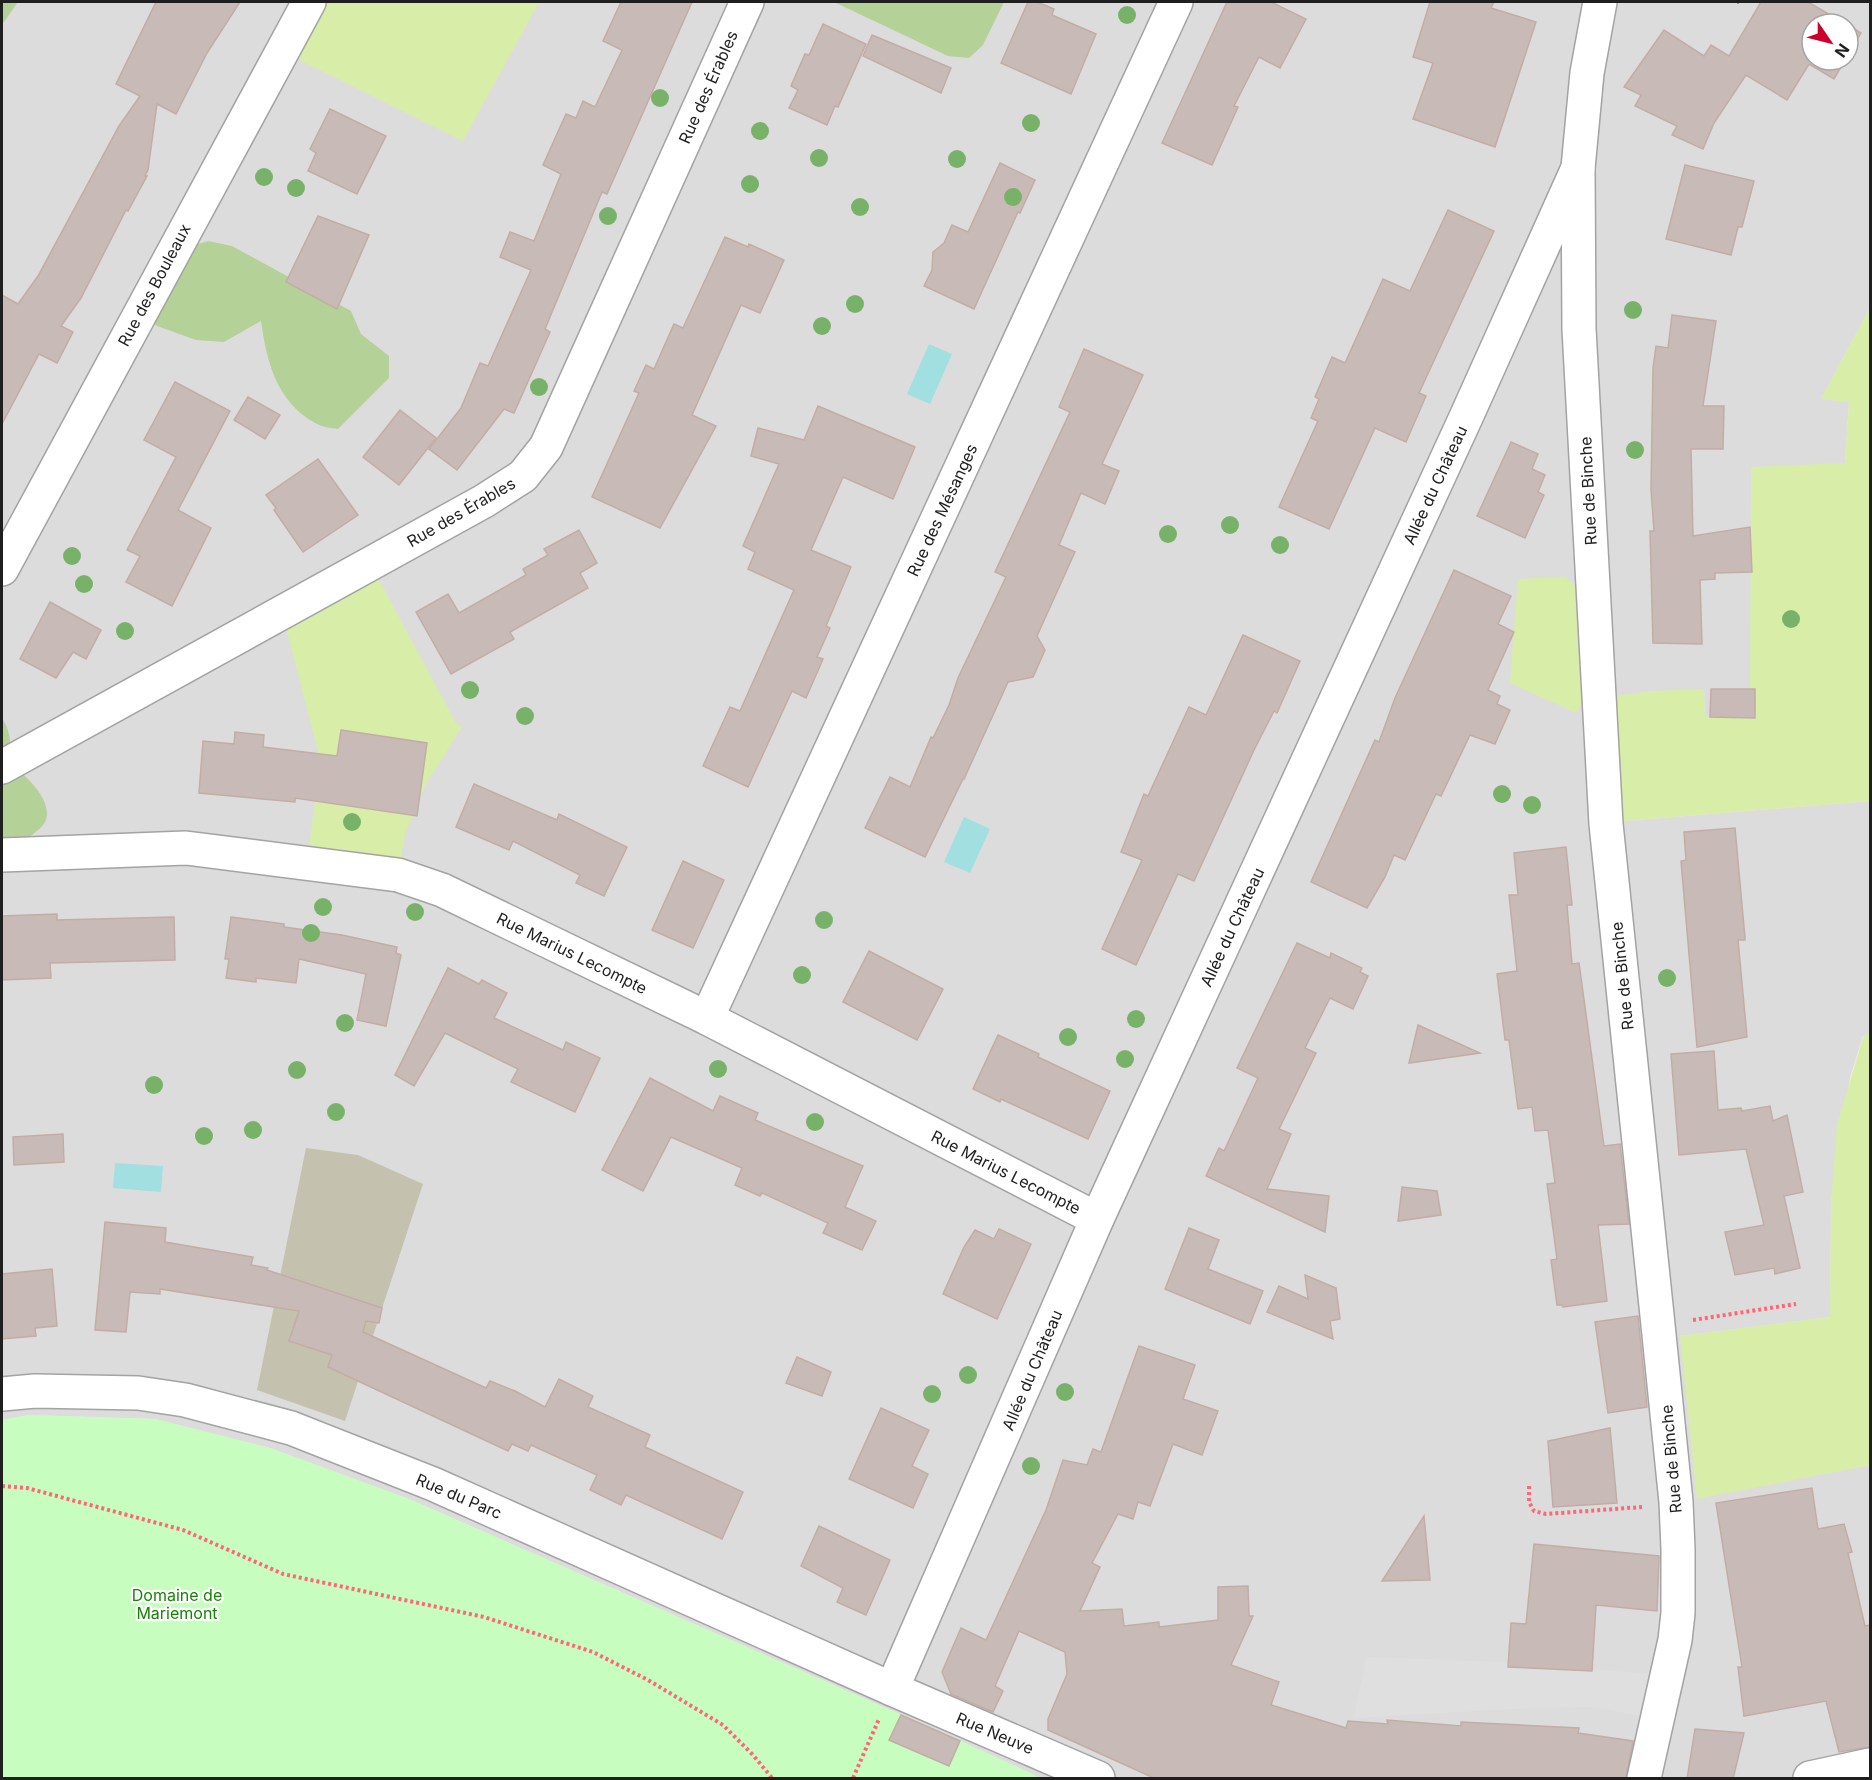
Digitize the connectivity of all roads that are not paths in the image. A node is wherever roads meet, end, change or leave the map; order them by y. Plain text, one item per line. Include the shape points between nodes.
1 (309, 2) edge
2 (747, 2) edge
3 (1176, 2) edge
4 (1600, 2) edge
5 (1578, 168) junction
6 (2, 569) edge
7 (2, 767) edge
8 (2, 855) edge
9 (707, 1018) junction
10 (1097, 1219) junction
11 (2, 1394) edge
12 (892, 1689) junction
13 (1870, 1765) edge
14 (1098, 1779) edge
15 (1644, 1779) edge
16 (1810, 1779) edge

1 - 6 street, Rue des Bouleaux
2 - 7 street, Rue des Érables via 546,447 523,476
3 - 9 street, Rue des Mésanges
4 - 5 street via 1587,73
5 - 10 street, Allée du Château
5 - 15 street, Rue de Binche via 1580,329 1606,824 1676,1502 1675,1640
8 - 9 street, Rue Marius Lecompte via 186,848 398,875 442,890
9 - 10 street, Rue Marius Lecompte
10 - 12 street, Allée du Château
11 - 12 street, Rue du Parc via 138,1393 185,1400 291,1428 434,1484
12 - 14 street, Rue Neuve
13 - 16 street

